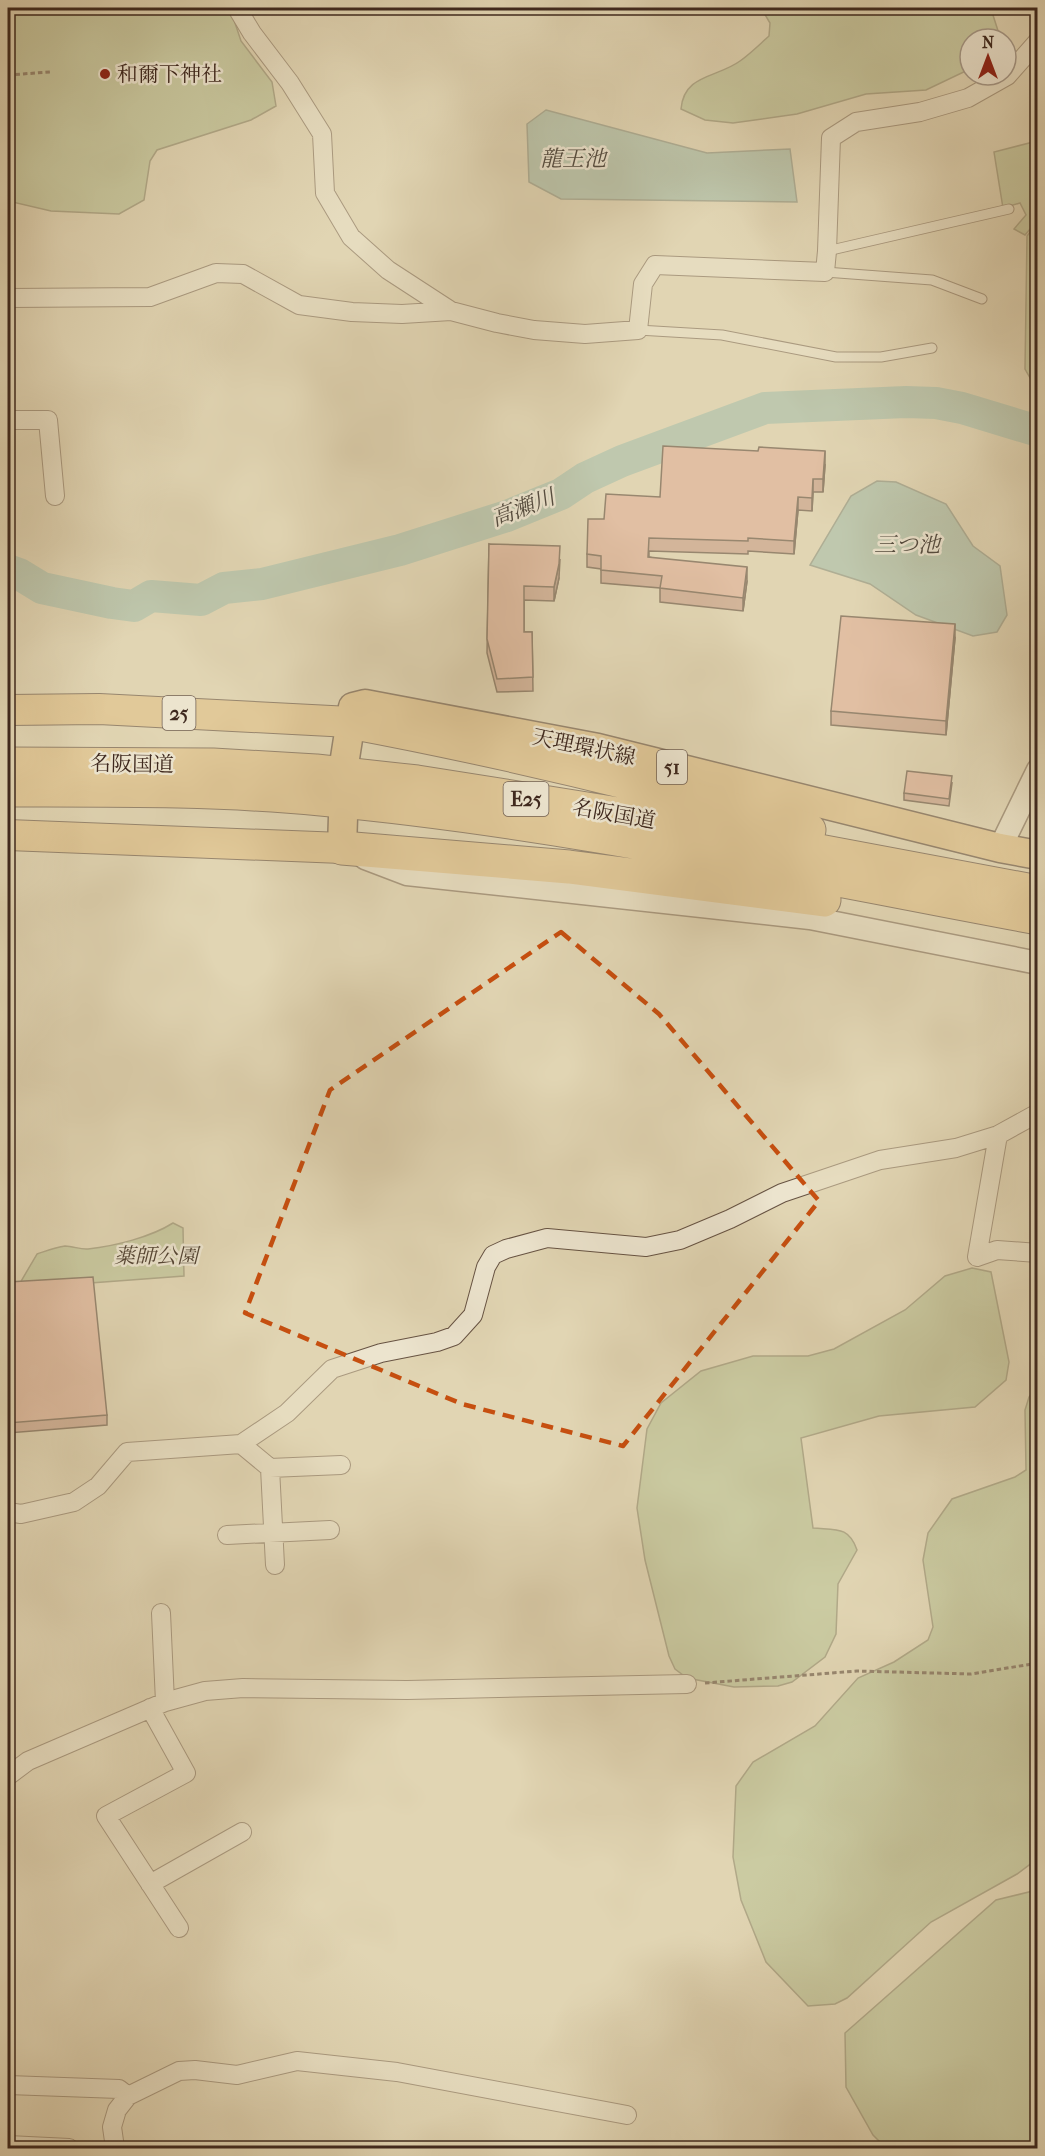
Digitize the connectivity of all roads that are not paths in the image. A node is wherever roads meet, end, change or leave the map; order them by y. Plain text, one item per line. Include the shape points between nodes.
1 (237, 8) edge
2 (1038, 41) edge
3 (1009, 209) dead end
4 (827, 251) junction
5 (825, 272) junction
6 (8, 298) edge
7 (982, 299) dead end
8 (451, 311) junction
9 (638, 330) junction
10 (932, 348) dead end
11 (8, 420) edge
12 (55, 496) dead end
13 (8, 710) edge
14 (350, 722) junction
15 (345, 758) dead end
16 (8, 764) edge
17 (1038, 770) edge
18 (8, 790) edge
19 (343, 833) junction
20 (8, 835) edge
21 (1000, 848) junction
22 (1038, 855) edge
23 (1038, 882) edge
24 (1038, 892) edge
25 (1038, 918) edge
26 (1038, 926) edge
27 (1038, 963) edge
28 (1038, 1113) edge
29 (998, 1135) junction
30 (1038, 1253) edge
31 (241, 1444) junction
32 (341, 1465) dead end
33 (270, 1468) junction
34 (8, 1512) edge
35 (330, 1530) dead end
36 (274, 1534) junction
37 (227, 1536) dead end
38 (275, 1566) dead end
39 (161, 1613) dead end
40 (687, 1684) road end
41 (158, 1705) junction
42 (8, 1776) edge
43 (242, 1832) dead end
44 (150, 1884) junction
45 (179, 1928) dead end
46 (8, 2085) edge
47 (128, 2096) junction
48 (627, 2115) dead end
49 (8, 2145) edge
50 (69, 2148) edge
51 (115, 2148) edge

1 - 8 street via 322,134 324,193 351,237 388,270
2 - 4 street via 1007,76 968,98 920,112 856,122 831,138
3 - 4 lane
4 - 5 street
5 - 7 lane via 932,280
5 - 9 street via 655,265 643,284
6 - 8 street via 150,297 216,273 243,274 299,305 372,313
8 - 9 street via 534,330 585,334
9 - 10 lane via 722,335 836,357 880,357
11 - 12 street via 48,420
13 - 14 highway, 25 via 99,710
14 - 15 main road
14 - 21 main road, 天理環状線 / 51 via 353,707 365,704 587,746
14 - 23 highway, E25 via 573,768 902,855
16 - 24 highway, 名阪国道 / E25 via 213,765 417,782
17 - 21 street
18 - 25 highway, 名阪国道 / E25 via 211,792 421,810 641,844
19 - 20 highway
19 - 26 highway via 569,867
19 - 27 street via 407,874 810,918
21 - 22 main road, 天理環状線 / 51
28 - 29 street
29 - 30 street via 977,1257 997,1250
29 - 31 street via 956,1148 858,1167 782,1193 680,1240 646,1246 547,1238 506,1248 493,1255 473,1315 454,1336 332,1369 287,1413
31 - 33 street
31 - 34 street via 127,1452 98,1486 74,1502 21,1514
32 - 33 street
33 - 36 street
35 - 36 street
36 - 37 street
36 - 38 street
39 - 41 street
40 - 41 street via 407,1690 243,1688 205,1691
41 - 42 street via 28,1761
41 - 44 street via 186,1773 106,1816
43 - 44 street
44 - 45 street
46 - 47 street via 119,2089
47 - 48 street via 179,2071 237,2074 297,2061 398,2072
47 - 51 street via 117,2110 112,2127
49 - 50 street

